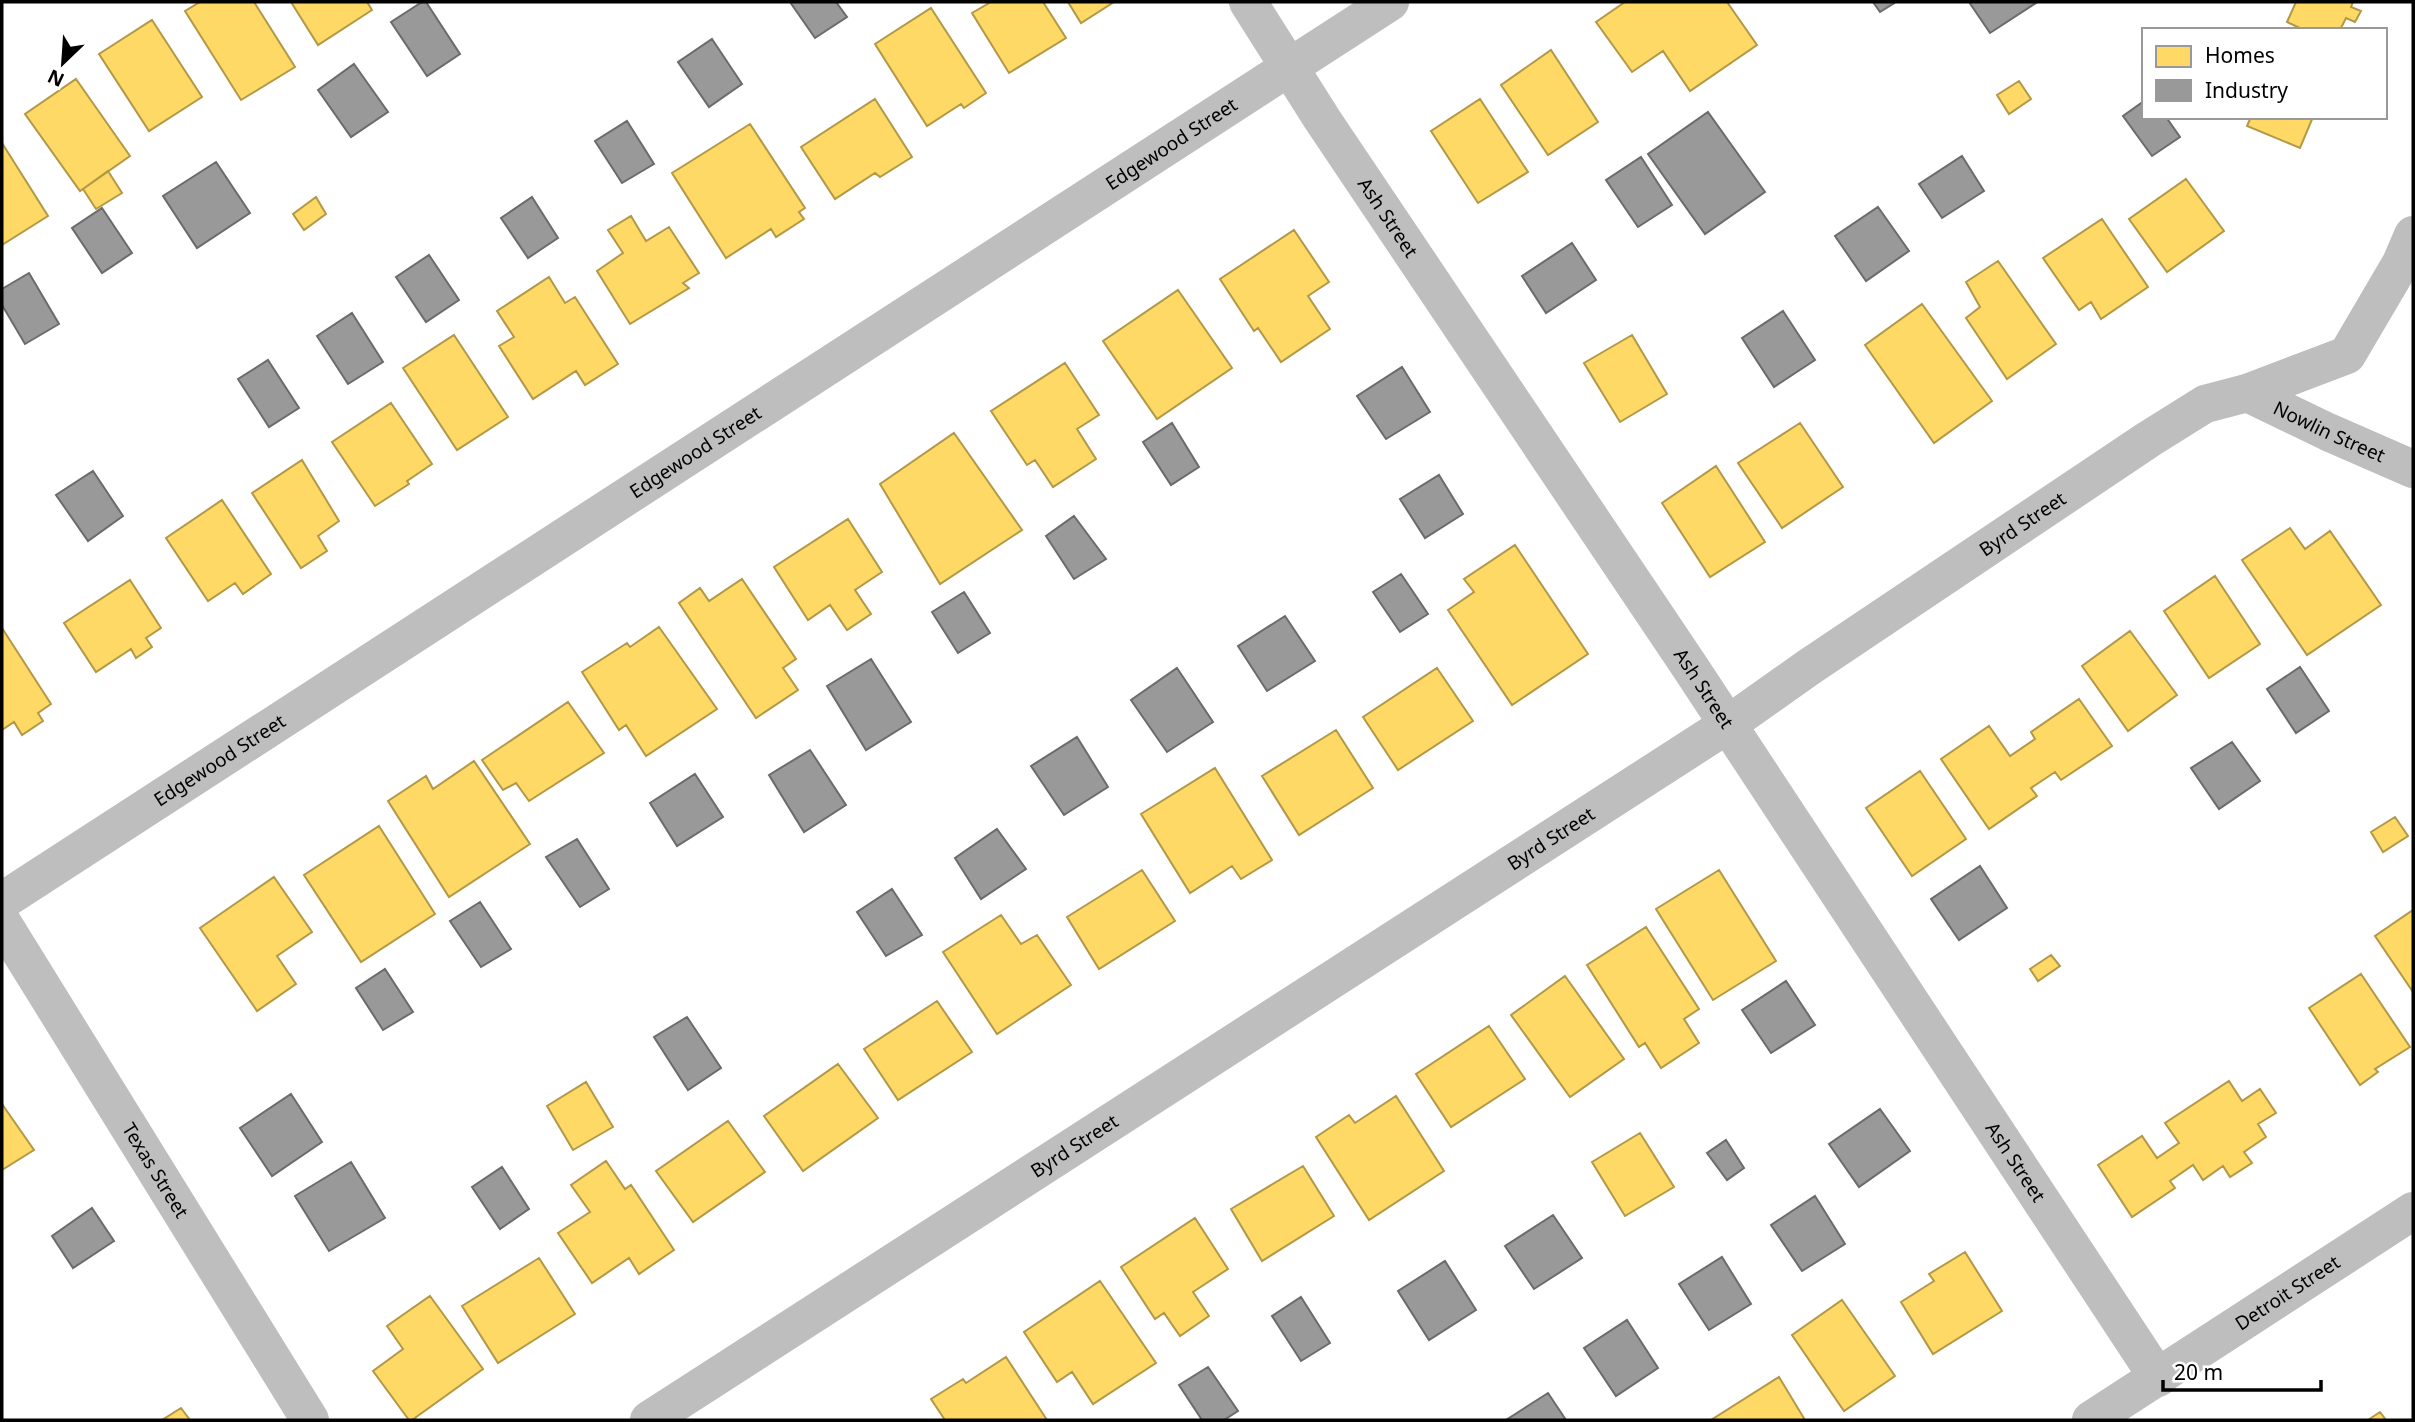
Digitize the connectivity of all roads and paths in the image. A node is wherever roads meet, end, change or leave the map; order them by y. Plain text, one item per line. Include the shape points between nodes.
1 (1248, 2) edge
2 (1390, 2) edge
3 (1289, 68) junction
4 (2413, 235) edge
5 (2247, 393) junction
6 (2413, 469) edge
7 (1727, 725) junction
8 (2, 901) edge
9 (2, 922) edge
10 (2413, 1210) edge
11 (2158, 1378) junction
12 (310, 1420) edge
13 (649, 1420) edge
14 (2091, 1420) edge

1 - 3 street, Ash Street
2 - 3 street, Edgewood Street
3 - 7 street, Ash Street
3 - 8 street, Edgewood Street
4 - 5 street, Byrd Street via 2347,355
5 - 6 street, Nowlin Street
5 - 7 street, Byrd Street via 2205,404 2150,439
7 - 11 street, Ash Street
7 - 13 street, Byrd Street
9 - 12 street, Texas Street
10 - 11 street, Detroit Street
11 - 14 street, Detroit Street

